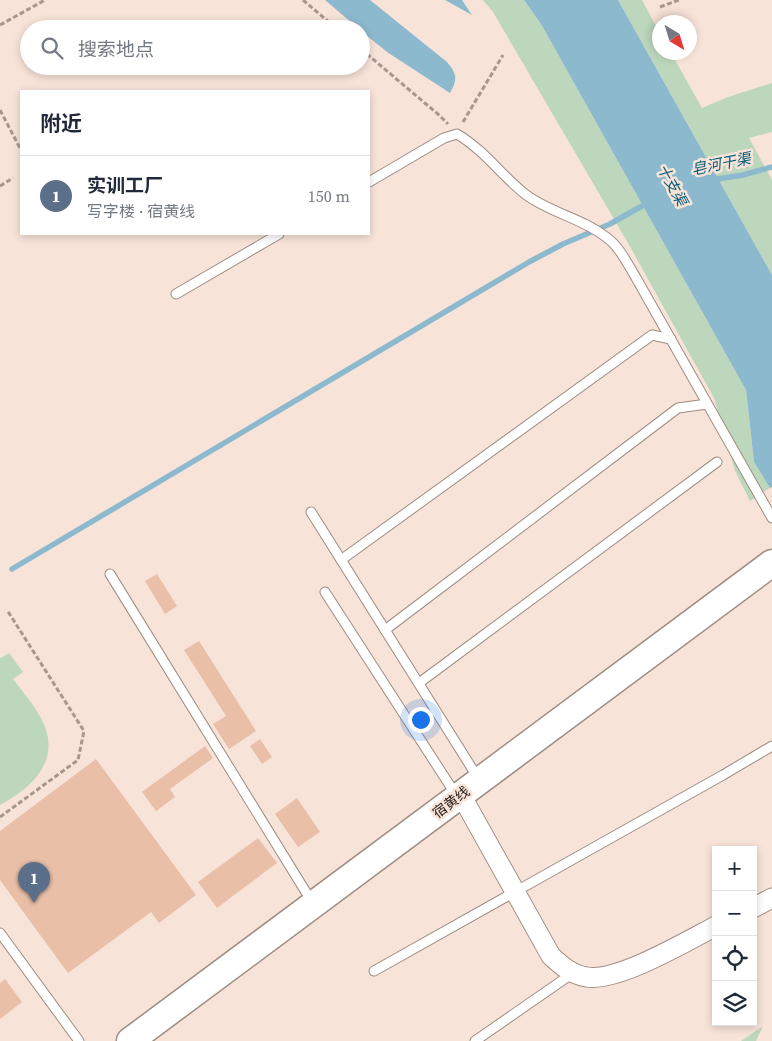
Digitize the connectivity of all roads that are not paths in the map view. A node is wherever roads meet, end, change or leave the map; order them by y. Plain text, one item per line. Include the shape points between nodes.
1 (370, 181) edge
2 (277, 235) edge
3 (176, 294) dead end
4 (671, 339) junction
5 (707, 404) junction
6 (717, 462) dead end
7 (311, 512) dead end
8 (772, 518) edge
9 (341, 560) junction
10 (772, 563) edge
11 (110, 574) dead end
12 (325, 592) dead end
13 (385, 630) junction
14 (419, 683) junction
15 (772, 746) edge
16 (466, 791) junction
17 (515, 892) junction
18 (772, 898) edge
19 (314, 904) junction
20 (757, 906) edge
21 (712, 928) edge
22 (0, 933) edge
23 (374, 971) dead end
24 (573, 973) junction
25 (79, 1041) edge
26 (130, 1041) edge
27 (475, 1041) edge

1 - 4 lane via 444,138 457,134 538,203 590,226 614,244
2 - 3 lane
4 - 5 lane
4 - 9 lane via 652,335
5 - 8 lane
5 - 13 lane via 678,408
6 - 14 lane
7 - 9 lane
9 - 13 lane
10 - 16 main road, 宿黄线
11 - 19 lane
12 - 16 lane
13 - 14 lane
14 - 16 lane
15 - 17 lane
16 - 17 street
16 - 19 main road, 宿黄线
17 - 23 lane
17 - 24 street via 551,956
18 - 20 street
19 - 26 main road, 宿黄线
21 - 24 street via 624,972 589,978
22 - 25 lane
24 - 27 lane

